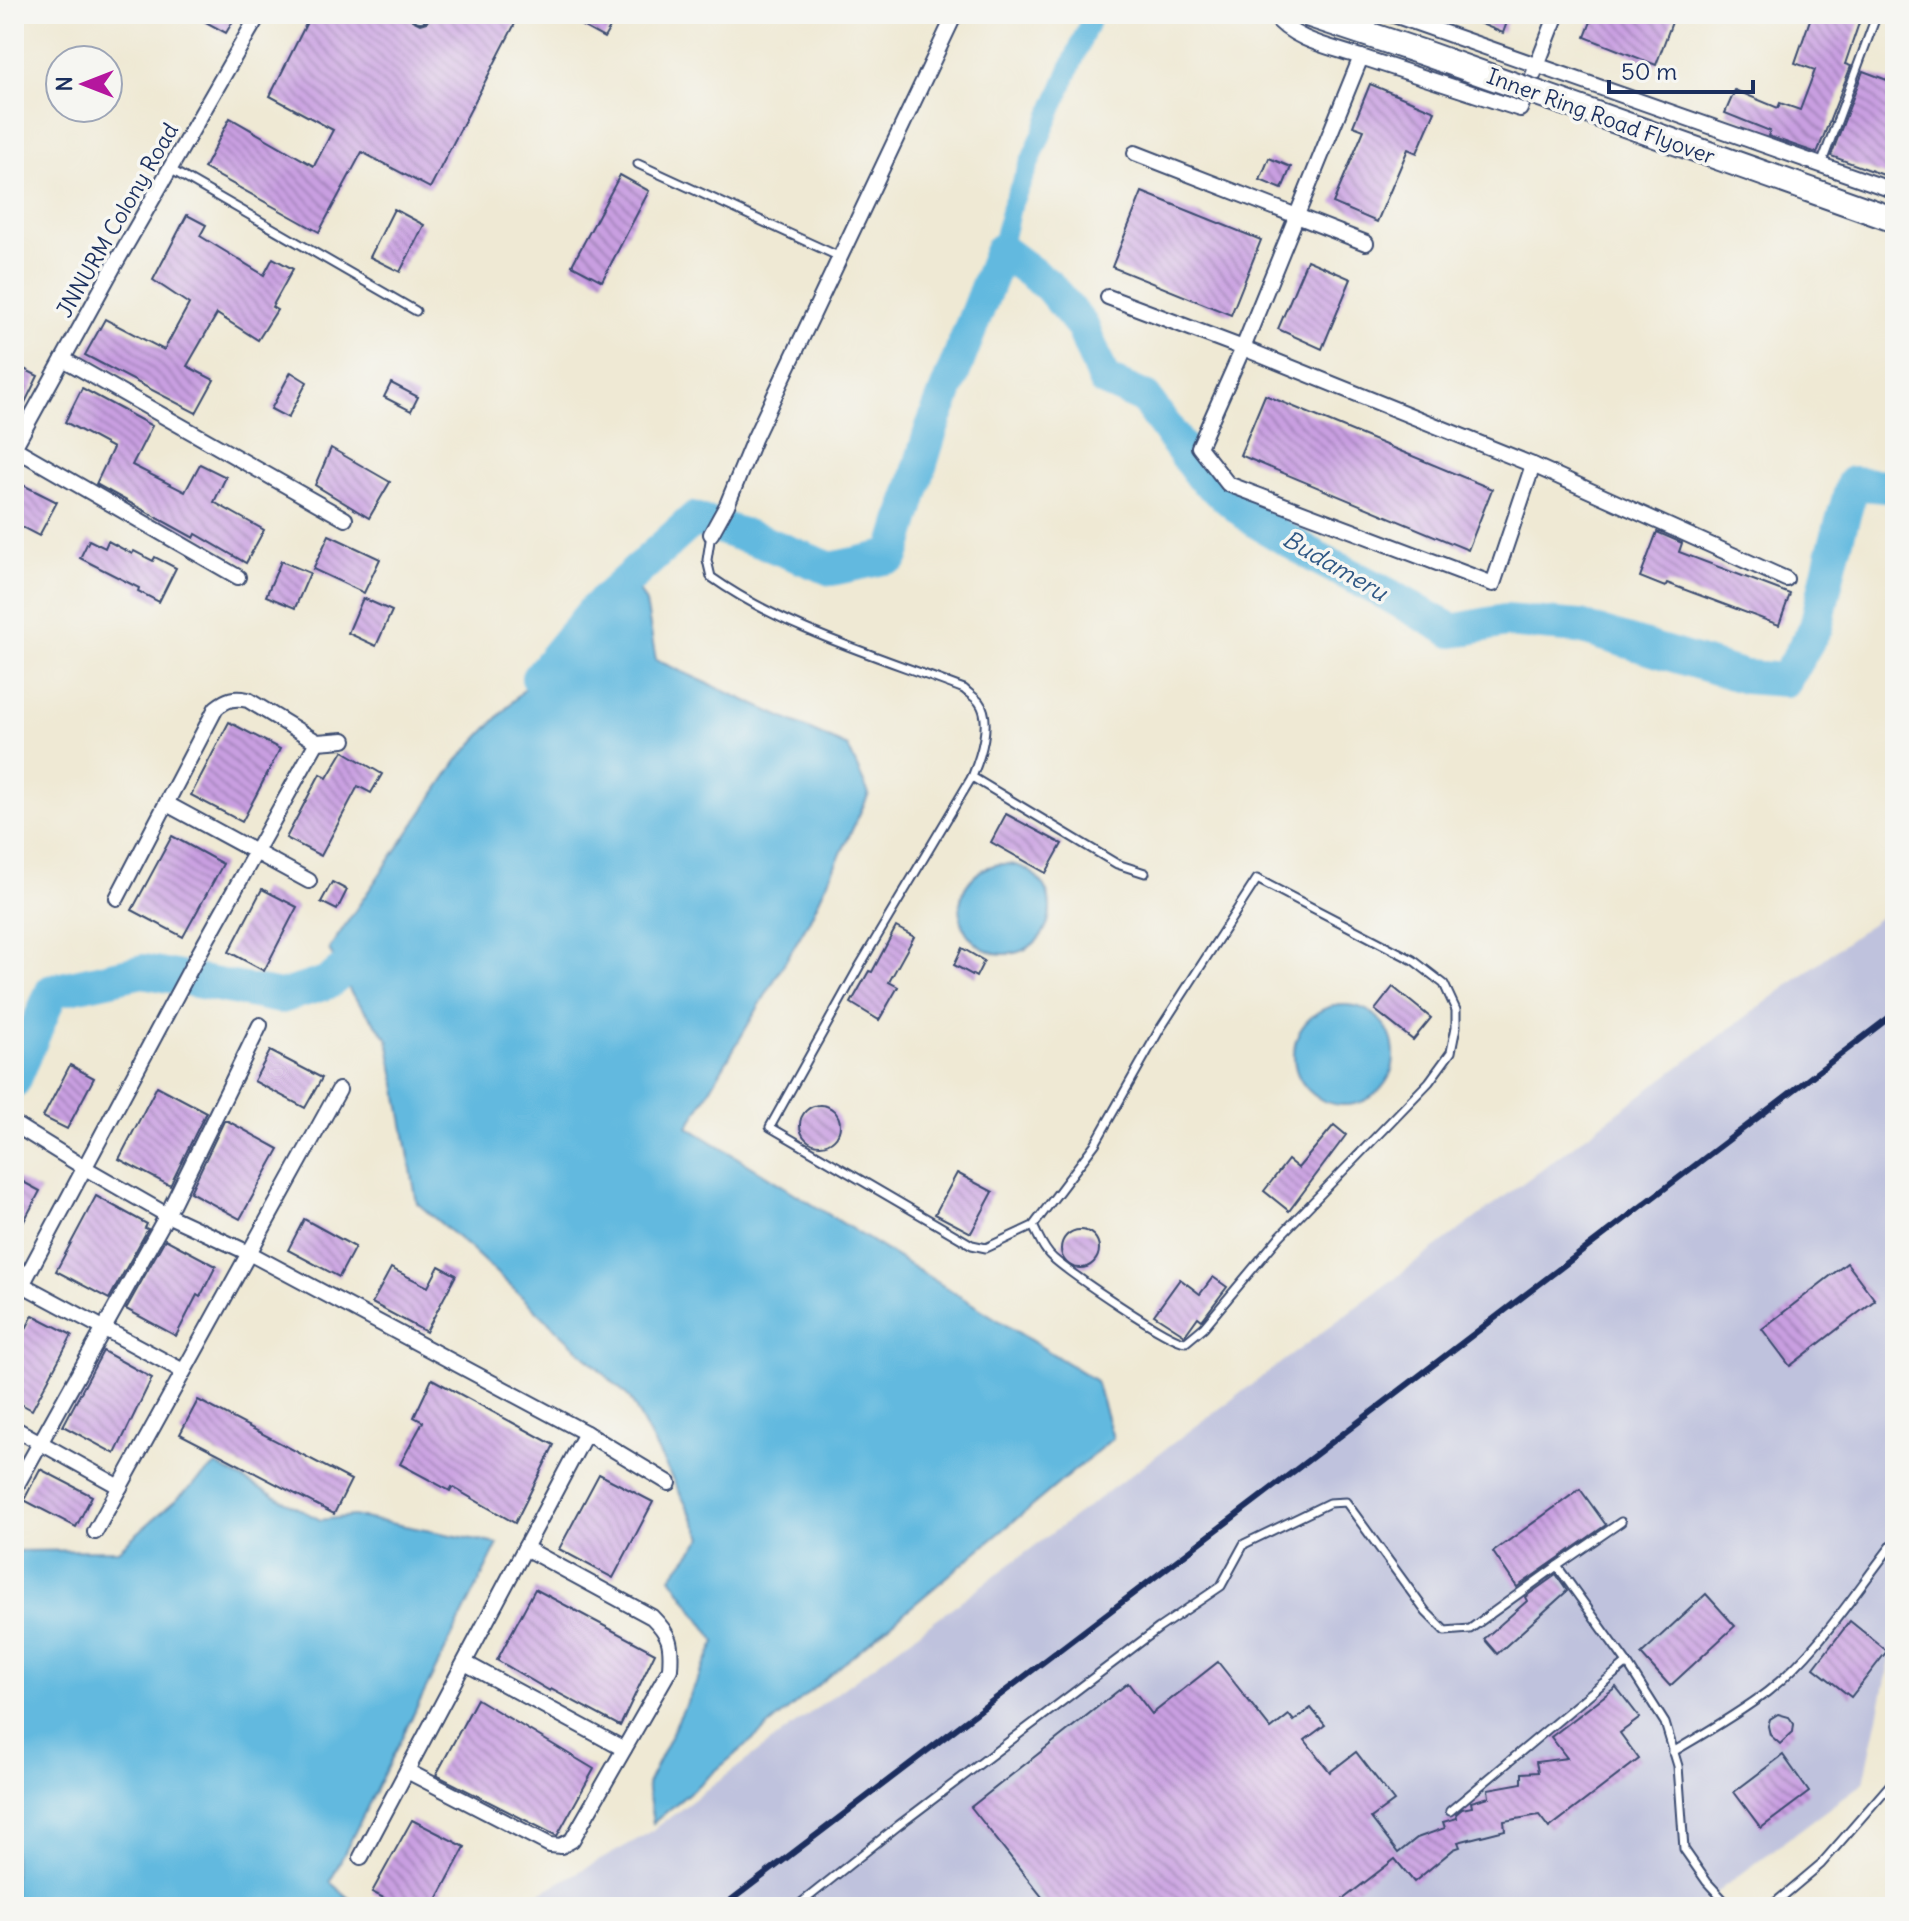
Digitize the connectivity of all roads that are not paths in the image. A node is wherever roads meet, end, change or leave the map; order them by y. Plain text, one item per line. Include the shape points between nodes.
1 (259, 14) edge
2 (955, 14) edge
3 (1273, 14) edge
4 (1307, 14) edge
5 (1391, 14) edge
6 (1557, 14) edge
7 (1877, 14) edge
8 (1361, 57) junction
9 (1536, 65) junction
10 (1135, 153) dead end
11 (638, 164) dead end
12 (1821, 165) junction
13 (170, 169) junction
14 (1895, 191) edge
15 (1296, 215) junction
16 (1895, 220) edge
17 (1366, 243) dead end
18 (840, 257) junction
19 (1108, 297) dead end
20 (416, 311) dead end
21 (1243, 348) junction
22 (63, 359) junction
23 (14, 448) edge
24 (1533, 465) junction
25 (345, 519) dead end
26 (711, 534) joint
27 (238, 577) dead end
28 (1786, 579) dead end
29 (344, 740) dead end
30 (317, 742) junction
31 (972, 777) junction
32 (167, 804) junction
33 (256, 852) junction
34 (1145, 873) dead end
35 (309, 881) dead end
36 (117, 898) dead end
37 (260, 1025) dead end
38 (339, 1090) dead end
39 (14, 1124) edge
40 (85, 1168) junction
41 (167, 1215) junction
42 (1033, 1226) junction
43 (249, 1253) junction
44 (23, 1285) junction
45 (14, 1300) edge
46 (103, 1328) junction
47 (183, 1371) junction
48 (14, 1428) edge
49 (586, 1433) junction
50 (40, 1443) junction
51 (669, 1483) dead end
52 (120, 1487) junction
53 (14, 1490) edge
54 (1621, 1522) dead end
55 (95, 1532) dead end
56 (1895, 1541) edge
57 (525, 1548) junction
58 (1557, 1566) junction
59 (465, 1663) junction
60 (1627, 1663) junction
61 (624, 1749) junction
62 (1673, 1752) junction
63 (407, 1771) junction
64 (1895, 1779) edge
65 (1450, 1811) dead end
66 (361, 1857) dead end
67 (796, 1907) edge
68 (1730, 1907) edge
69 (1770, 1907) edge

1 - 13 street, JNNURM Colony Road
2 - 18 street
3 - 8 street via 1282,26
4 - 16 main road, Inner Ring Road Flyover, bridge
5 - 9 street
6 - 9 street
7 - 12 lane
8 - 9 street via 1520,109
8 - 15 street
9 - 12 street
10 - 15 street
11 - 18 lane
12 - 14 street
13 - 20 lane
13 - 22 street, JNNURM Colony Road
15 - 17 street
15 - 21 street
18 - 26 street
19 - 21 street
21 - 24 street
21 - 24 street via 1199,447 1228,484 1493,584
22 - 23 street, JNNURM Colony Road
22 - 25 street
23 - 27 street
24 - 28 street
26 - 31 lane via 711,577 726,587 776,617 964,689 980,702 983,743
29 - 30 street
30 - 32 street via 248,700 224,701
30 - 33 street
31 - 34 lane via 1117,864
31 - 42 lane via 770,1127 972,1245 986,1248
32 - 33 street
32 - 36 street
33 - 35 street
33 - 40 street
37 - 41 street
38 - 43 street
39 - 40 street
40 - 41 street
40 - 44 street
41 - 43 street
41 - 46 street
42 - 42 lane via 1050,1256 1155,1328 1186,1342 1451,1052 1456,1010 1444,984 1413,960 1257,879 1160,1029 1095,1144
43 - 47 street
43 - 49 street
44 - 45 street
44 - 46 street
46 - 47 street
46 - 50 street
47 - 52 street
48 - 50 street
49 - 51 street
49 - 57 street
50 - 52 street
50 - 53 street
52 - 55 street
54 - 58 lane
56 - 62 lane via 1810,1651 1769,1690
57 - 59 street
57 - 61 street via 652,1617 667,1632 670,1669
58 - 60 lane
58 - 67 lane via 1470,1629 1445,1631 1346,1502 1329,1503 1244,1544 1221,1586
59 - 61 street
59 - 63 street
60 - 62 lane via 1665,1723
60 - 65 lane
61 - 63 street via 572,1840 561,1846
62 - 68 lane via 1684,1849
63 - 66 street
64 - 69 lane via 1821,1864

